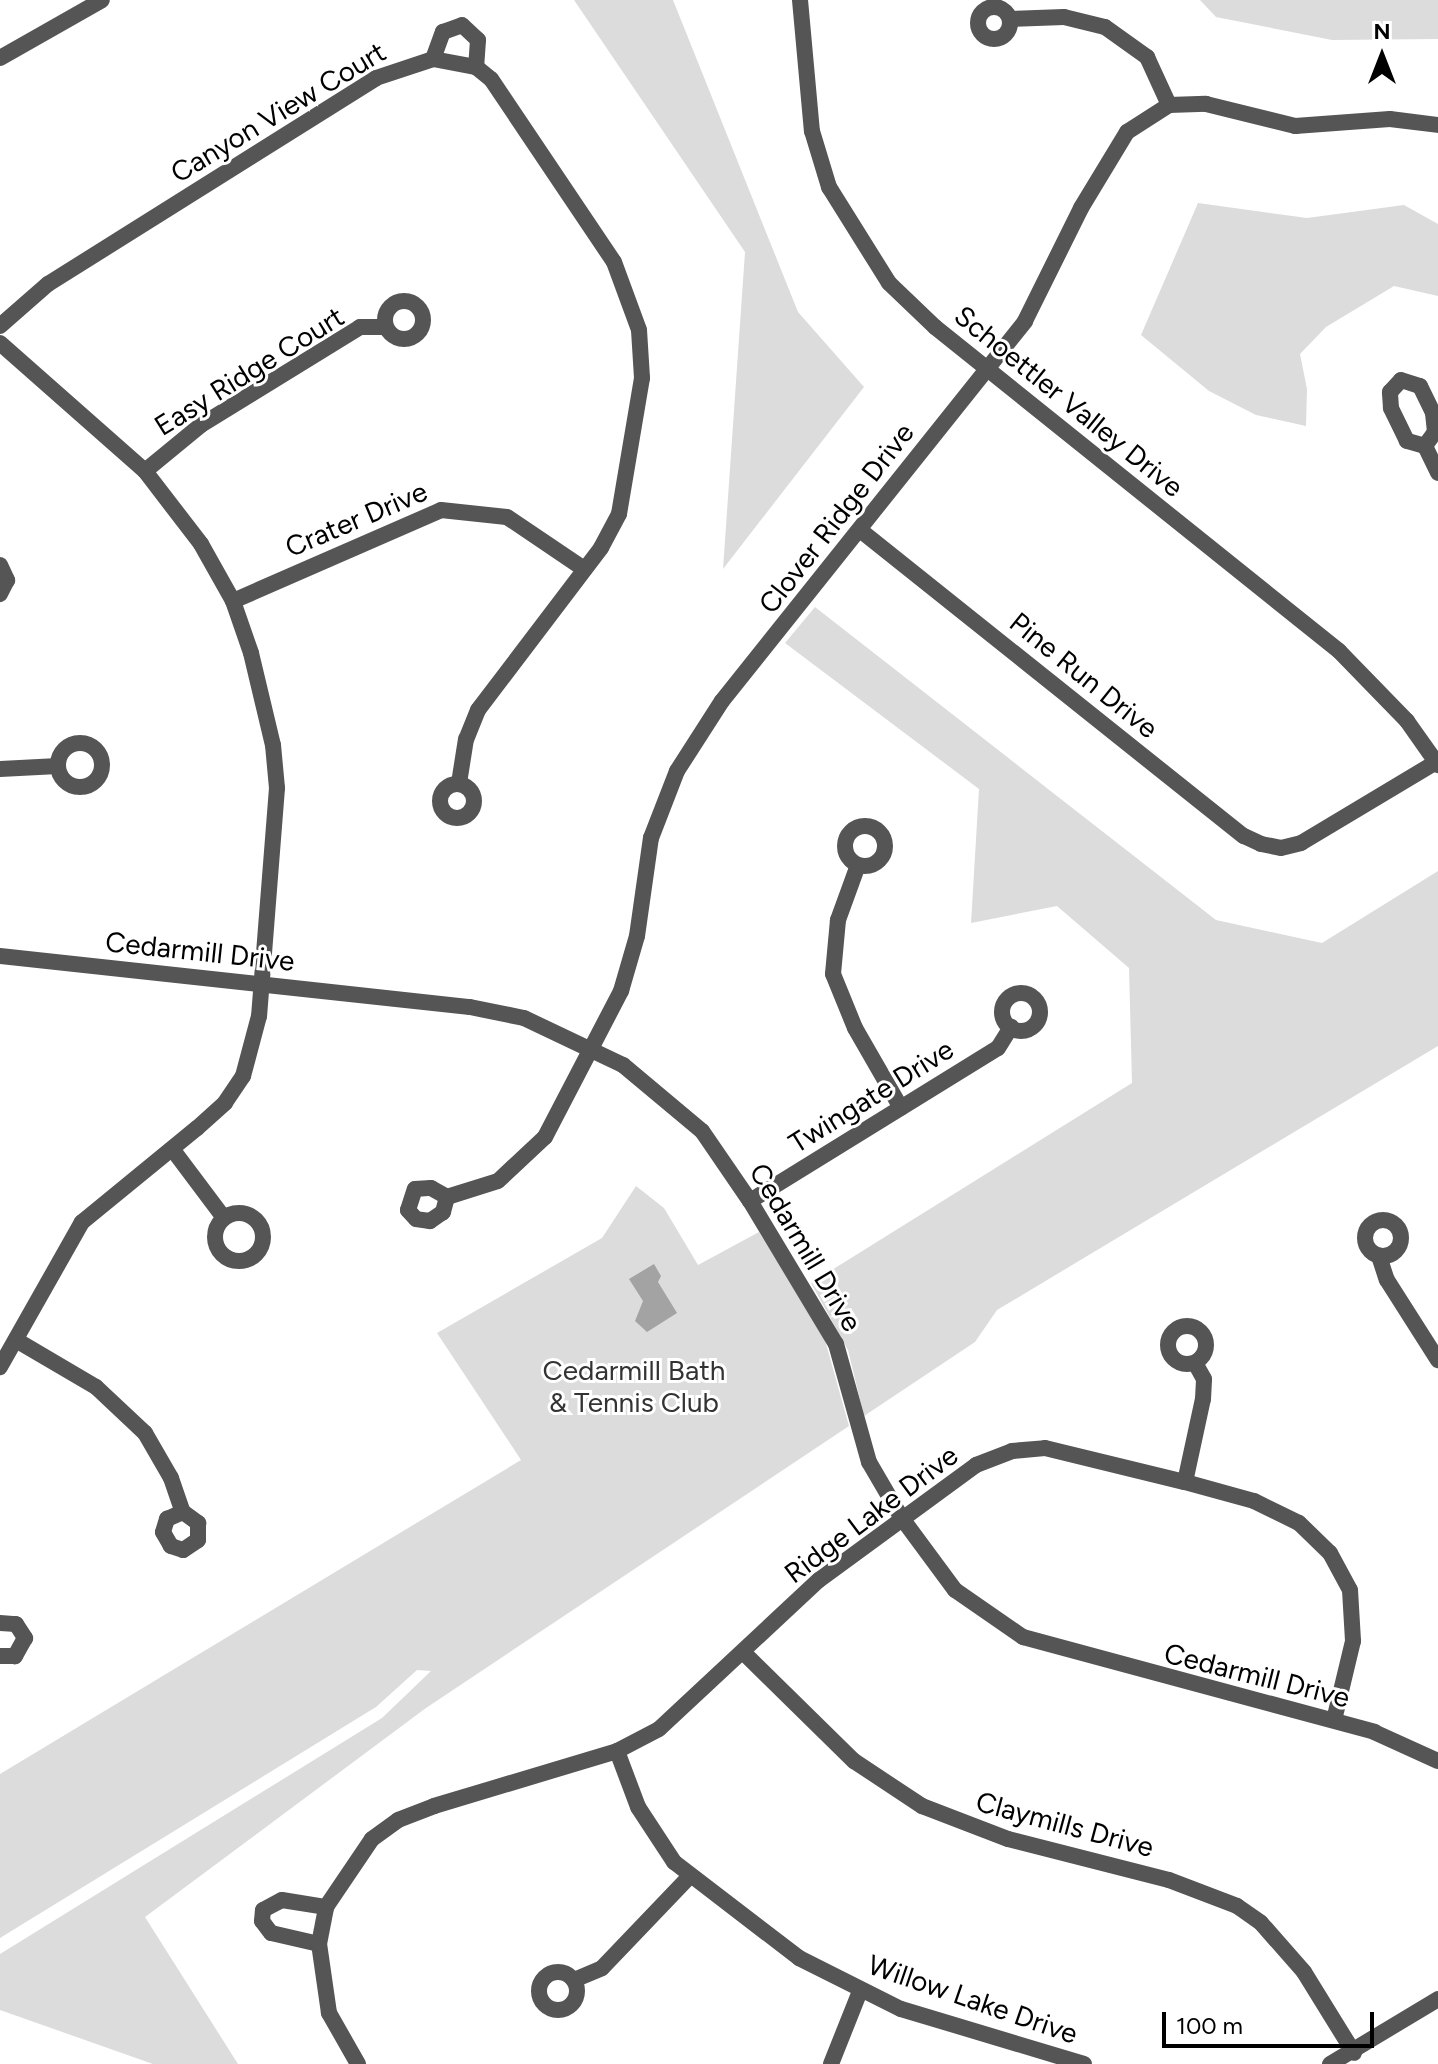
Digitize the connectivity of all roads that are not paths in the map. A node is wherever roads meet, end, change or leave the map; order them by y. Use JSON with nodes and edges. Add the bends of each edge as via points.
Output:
{"nodes":[{"id":1,"x":102,"y":0,"type":"edge"},
{"id":2,"x":800,"y":0,"type":"edge"},
{"id":3,"x":1010,"y":19,"type":"dead end"},
{"id":4,"x":0,"y":58,"type":"edge"},
{"id":5,"x":433,"y":59,"type":"junction"},
{"id":6,"x":476,"y":67,"type":"junction"},
{"id":7,"x":1169,"y":105,"type":"junction"},
{"id":8,"x":1438,"y":125,"type":"edge"},
{"id":9,"x":0,"y":326,"type":"edge"},
{"id":10,"x":385,"y":327,"type":"dead end"},
{"id":11,"x":0,"y":343,"type":"edge"},
{"id":12,"x":987,"y":369,"type":"junction"},
{"id":13,"x":1425,"y":446,"type":"dead end"},
{"id":14,"x":145,"y":471,"type":"junction"},
{"id":15,"x":1438,"y":473,"type":"edge"},
{"id":16,"x":860,"y":530,"type":"junction"},
{"id":17,"x":0,"y":565,"type":"edge"},
{"id":18,"x":584,"y":569,"type":"junction"},
{"id":19,"x":0,"y":594,"type":"edge"},
{"id":20,"x":233,"y":601,"type":"junction"},
{"id":21,"x":1437,"y":763,"type":"edge"},
{"id":22,"x":58,"y":766,"type":"dead end"},
{"id":23,"x":0,"y":769,"type":"edge"},
{"id":24,"x":459,"y":783,"type":"dead end"},
{"id":25,"x":858,"y":865,"type":"dead end"},
{"id":26,"x":0,"y":956,"type":"edge"},
{"id":27,"x":261,"y":984,"type":"junction"},
{"id":28,"x":1011,"y":1027,"type":"dead end"},
{"id":29,"x":594,"y":1049,"type":"junction"},
{"id":30,"x":901,"y":1108,"type":"junction"},
{"id":31,"x":173,"y":1150,"type":"junction"},
{"id":32,"x":447,"y":1197,"type":"dead end"},
{"id":33,"x":750,"y":1201,"type":"junction"},
{"id":34,"x":224,"y":1218,"type":"dead end"},
{"id":35,"x":1379,"y":1256,"type":"dead end"},
{"id":36,"x":16,"y":1340,"type":"junction"},
{"id":37,"x":1438,"y":1360,"type":"edge"},
{"id":38,"x":1195,"y":1363,"type":"dead end"},
{"id":39,"x":0,"y":1367,"type":"edge"},
{"id":40,"x":1185,"y":1482,"type":"junction"},
{"id":41,"x":183,"y":1512,"type":"dead end"},
{"id":42,"x":901,"y":1517,"type":"junction"},
{"id":43,"x":0,"y":1623,"type":"edge"},
{"id":44,"x":745,"y":1654,"type":"junction"},
{"id":45,"x":0,"y":1656,"type":"edge"},
{"id":46,"x":1334,"y":1720,"type":"junction"},
{"id":47,"x":617,"y":1751,"type":"junction"},
{"id":48,"x":1438,"y":1761,"type":"edge"},
{"id":49,"x":690,"y":1876,"type":"junction"},
{"id":50,"x":326,"y":1907,"type":"junction"},
{"id":51,"x":320,"y":1937,"type":"junction"},
{"id":52,"x":574,"y":1980,"type":"dead end"},
{"id":53,"x":860,"y":1991,"type":"junction"},
{"id":54,"x":1438,"y":1999,"type":"edge"},
{"id":55,"x":1354,"y":2053,"type":"junction"},
{"id":56,"x":358,"y":2064,"type":"edge"},
{"id":57,"x":831,"y":2064,"type":"edge"},
{"id":58,"x":1084,"y":2064,"type":"edge"},
{"id":59,"x":1330,"y":2064,"type":"edge"}],
"edges":[{"from":1,"to":4,"type":"street"},
{"from":2,"to":12,"type":"street","name":"Schoettler Valley Drive","via":[[812,131],[829,187],[889,283]]},
{"from":3,"to":7,"type":"street","via":[[1064,17],[1105,27],[1147,57]]},
{"from":5,"to":6,"type":"street","name":"Canyon View Court"},
{"from":5,"to":6,"type":"street","via":[[443,32],[462,25],[478,40]]},
{"from":5,"to":9,"type":"street","name":"Canyon View Court","via":[[376,78],[48,284]]},
{"from":6,"to":18,"type":"street","via":[[509,102],[614,262],[639,330],[641,407],[619,514]]},
{"from":7,"to":8,"type":"street","via":[[1206,104],[1295,126],[1390,119]]},
{"from":7,"to":12,"type":"street","name":"Clover Ridge Drive","via":[[1127,132],[1081,208],[1025,321]]},
{"from":10,"to":14,"type":"street","name":"Easy Ridge Court","via":[[360,327],[201,425]]},
{"from":11,"to":14,"type":"street"},
{"from":12,"to":16,"type":"street","name":"Clover Ridge Drive"},
{"from":12,"to":21,"type":"street","name":"Schoettler Valley Drive","via":[[1339,651],[1399,711]]},
{"from":13,"to":15,"type":"street"},
{"from":14,"to":20,"type":"street","via":[[201,544]]},
{"from":16,"to":21,"type":"street","name":"Pine Run Drive","via":[[1244,836],[1281,848],[1318,835]]},
{"from":16,"to":29,"type":"street","name":"Clover Ridge Drive","via":[[722,701],[677,771],[651,838],[630,966]]},
{"from":17,"to":19,"type":"street","via":[[7,580]]},
{"from":18,"to":20,"type":"street","name":"Crater Drive","via":[[507,517],[441,510]]},
{"from":18,"to":24,"type":"street","via":[[478,710],[466,739]]},
{"from":20,"to":27,"type":"street","via":[[263,701],[277,788]]},
{"from":22,"to":23,"type":"street"},
{"from":25,"to":30,"type":"street","via":[[838,920],[833,974],[855,1028]]},
{"from":26,"to":27,"type":"street","name":"Cedarmill Drive"},
{"from":27,"to":29,"type":"street","name":"Cedarmill Drive","via":[[470,1007],[524,1018]]},
{"from":27,"to":31,"type":"street","via":[[254,1047],[243,1076],[225,1103]]},
{"from":28,"to":30,"type":"street","name":"Twingate Drive","via":[[998,1048]]},
{"from":29,"to":32,"type":"street","name":"Clover Ridge Drive","via":[[530,1156],[498,1181]]},
{"from":29,"to":33,"type":"street","name":"Cedarmill Drive","via":[[680,1109],[702,1131]]},
{"from":30,"to":33,"type":"street","name":"Twingate Drive"},
{"from":31,"to":34,"type":"street"},
{"from":31,"to":36,"type":"street","via":[[82,1222]]},
{"from":33,"to":42,"type":"street","name":"Cedarmill Drive","via":[[836,1344],[859,1439]]},
{"from":35,"to":37,"type":"street","via":[[1387,1280]]},
{"from":36,"to":39,"type":"street"},
{"from":36,"to":41,"type":"street","via":[[123,1409],[158,1453]]},
{"from":38,"to":40,"type":"street","via":[[1204,1379],[1203,1399]]},
{"from":40,"to":42,"type":"street","name":"Ridge Lake Drive","via":[[1045,1448],[1012,1451],[976,1465]]},
{"from":40,"to":46,"type":"street","name":"Ridge Lake Drive","via":[[1278,1510],[1317,1539],[1343,1572],[1355,1622]]},
{"from":42,"to":44,"type":"street","name":"Ridge Lake Drive","via":[[819,1580]]},
{"from":42,"to":46,"type":"street","name":"Cedarmill Drive","via":[[955,1590],[1023,1637],[1072,1655]]},
{"from":43,"to":45,"type":"street","via":[[16,1624],[25,1638],[19,1653]]},
{"from":44,"to":47,"type":"street","name":"Ridge Lake Drive","via":[[681,1714]]},
{"from":44,"to":55,"type":"street","name":"Claymills Drive","via":[[854,1761],[922,1806],[995,1835],[1169,1880],[1237,1906],[1261,1923],[1304,1972]]},
{"from":46,"to":48,"type":"street","name":"Cedarmill Drive","via":[[1408,1744]]},
{"from":47,"to":49,"type":"street","name":"Willow Lake Drive","via":[[654,1836]]},
{"from":47,"to":50,"type":"street","name":"Ridge Lake Drive","via":[[398,1820],[372,1839]]},
{"from":49,"to":52,"type":"street","via":[[602,1968]]},
{"from":49,"to":53,"type":"street","name":"Willow Lake Drive","via":[[799,1958]]},
{"from":50,"to":51,"type":"street","name":"Ridge Lake Drive"},
{"from":50,"to":51,"type":"street","via":[[282,1900],[263,1910],[262,1921],[271,1933]]},
{"from":51,"to":56,"type":"street","name":"Ridge Lake Drive","via":[[329,2013]]},
{"from":53,"to":57,"type":"street"},
{"from":53,"to":58,"type":"street","name":"Willow Lake Drive","via":[[929,2018]]},
{"from":54,"to":55,"type":"street"},
{"from":55,"to":59,"type":"street"}]}
